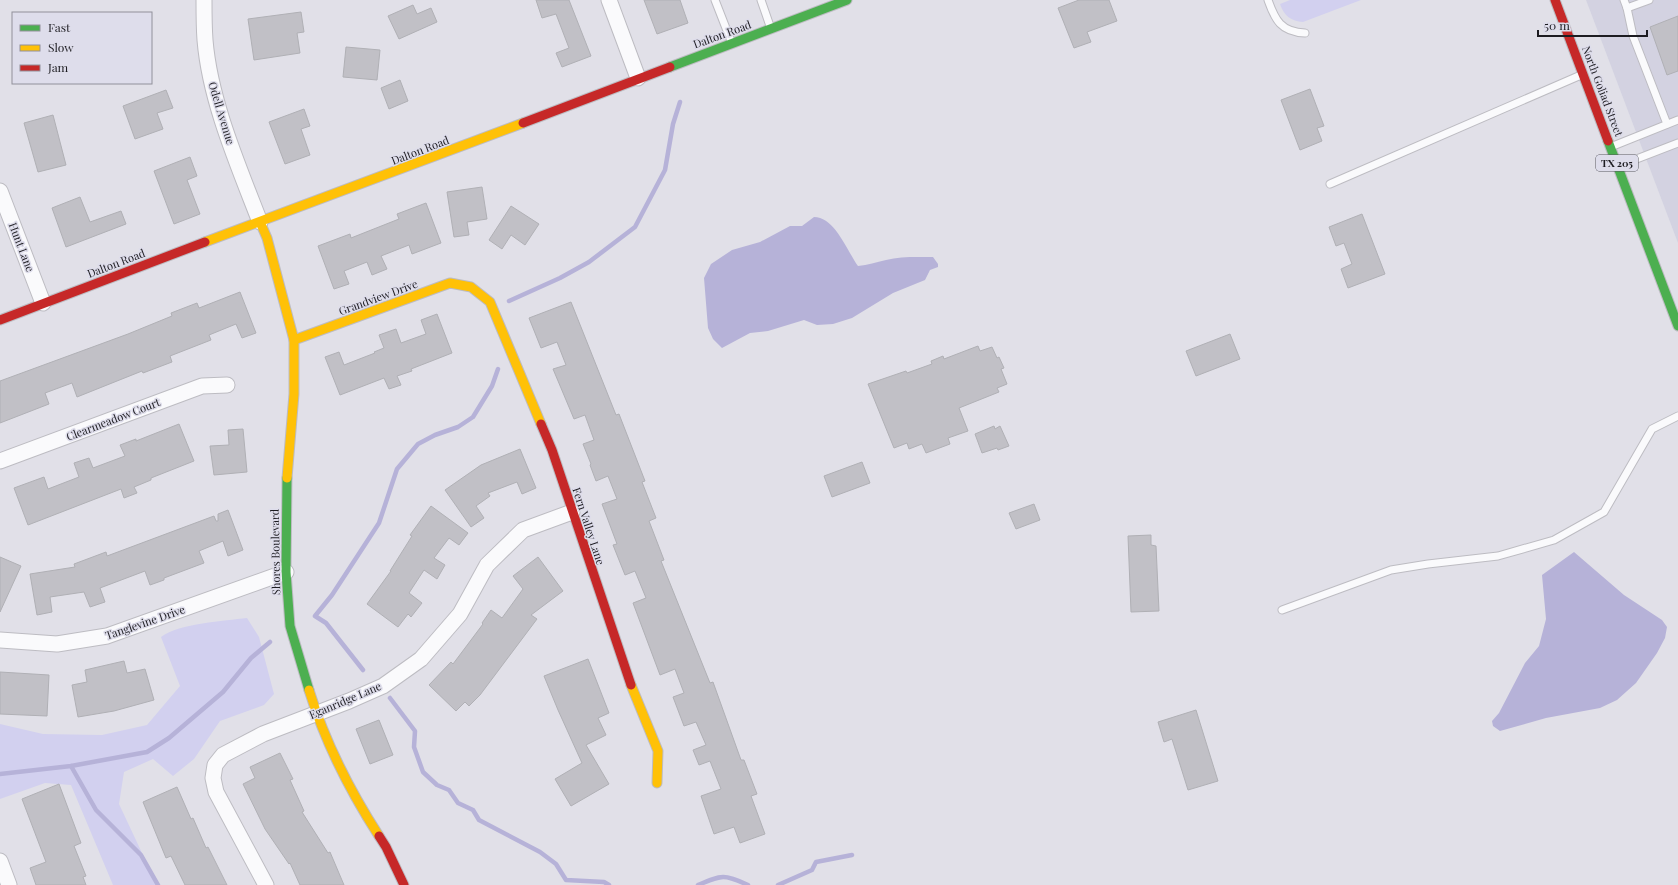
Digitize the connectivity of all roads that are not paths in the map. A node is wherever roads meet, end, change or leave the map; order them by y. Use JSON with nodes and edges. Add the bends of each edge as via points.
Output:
{"nodes":[{"id":1,"x":204,"y":0,"type":"edge"},
{"id":2,"x":610,"y":0,"type":"edge"},
{"id":3,"x":715,"y":0,"type":"edge"},
{"id":4,"x":760,"y":0,"type":"edge"},
{"id":5,"x":848,"y":0,"type":"edge"},
{"id":6,"x":1268,"y":0,"type":"edge"},
{"id":7,"x":1555,"y":0,"type":"edge"},
{"id":8,"x":1624,"y":0,"type":"edge"},
{"id":9,"x":1649,"y":0,"type":"edge"},
{"id":10,"x":1627,"y":8,"type":"junction"},
{"id":11,"x":771,"y":28,"type":"junction"},
{"id":12,"x":1304,"y":33,"type":"dead end"},
{"id":13,"x":732,"y":43,"type":"junction"},
{"id":14,"x":1583,"y":74,"type":"junction"},
{"id":15,"x":638,"y":78,"type":"junction"},
{"id":16,"x":1678,"y":120,"type":"edge"},
{"id":17,"x":1667,"y":124,"type":"junction"},
{"id":18,"x":1678,"y":143,"type":"edge"},
{"id":19,"x":1611,"y":146,"type":"junction"},
{"id":20,"x":1619,"y":166,"type":"junction"},
{"id":21,"x":1330,"y":184,"type":"dead end"},
{"id":22,"x":0,"y":191,"type":"edge"},
{"id":23,"x":260,"y":222,"type":"junction"},
{"id":24,"x":471,"y":287,"type":"joint"},
{"id":25,"x":43,"y":303,"type":"junction"},
{"id":26,"x":0,"y":320,"type":"edge"},
{"id":27,"x":1678,"y":326,"type":"edge"},
{"id":28,"x":294,"y":340,"type":"junction"},
{"id":29,"x":227,"y":384,"type":"dead end"},
{"id":30,"x":1678,"y":416,"type":"edge"},
{"id":31,"x":0,"y":461,"type":"edge"},
{"id":32,"x":572,"y":512,"type":"junction"},
{"id":33,"x":286,"y":572,"type":"junction"},
{"id":34,"x":1282,"y":610,"type":"dead end"},
{"id":35,"x":0,"y":640,"type":"edge"},
{"id":36,"x":316,"y":713,"type":"junction"},
{"id":37,"x":657,"y":783,"type":"dead end"},
{"id":38,"x":0,"y":861,"type":"edge"},
{"id":39,"x":9,"y":885,"type":"edge"},
{"id":40,"x":266,"y":885,"type":"edge"},
{"id":41,"x":404,"y":885,"type":"edge"}],
"edges":[{"from":1,"to":23,"type":"street","name":"Odell Avenue","via":[[204,39],[212,82],[222,119]]},
{"from":2,"to":15,"type":"street"},
{"from":3,"to":13,"type":"lane"},
{"from":4,"to":11,"type":"lane"},
{"from":5,"to":11,"type":"street","name":"Dalton Road"},
{"from":6,"to":12,"type":"lane","via":[[1274,17],[1283,28]]},
{"from":7,"to":14,"type":"street","name":"North Goliad Street","number":"TX 205"},
{"from":8,"to":10,"type":"lane"},
{"from":9,"to":10,"type":"lane"},
{"from":10,"to":17,"type":"lane","via":[[1633,36]]},
{"from":11,"to":13,"type":"street","name":"Dalton Road"},
{"from":13,"to":15,"type":"street","name":"Dalton Road"},
{"from":14,"to":19,"type":"street","name":"North Goliad Street","number":"TX 205"},
{"from":14,"to":21,"type":"lane"},
{"from":15,"to":23,"type":"street","name":"Dalton Road","via":[[497,134]]},
{"from":16,"to":17,"type":"lane"},
{"from":17,"to":19,"type":"lane"},
{"from":18,"to":20,"type":"lane"},
{"from":19,"to":20,"type":"street","name":"North Goliad Street","number":"TX 205"},
{"from":20,"to":27,"type":"street","name":"North Goliad Street","number":"TX 205"},
{"from":22,"to":25,"type":"street","name":"Hunt Lane"},
{"from":23,"to":25,"type":"street","name":"Dalton Road"},
{"from":23,"to":28,"type":"street","name":"Shores Boulevard","via":[[267,238]]},
{"from":24,"to":28,"type":"street","name":"Grandview Drive","via":[[450,283]]},
{"from":24,"to":32,"type":"street","name":"Fern Valley Lane","via":[[490,302],[552,450]]},
{"from":25,"to":26,"type":"street","name":"Dalton Road"},
{"from":28,"to":33,"type":"street","name":"Shores Boulevard","via":[[294,394],[287,475]]},
{"from":29,"to":31,"type":"street","name":"Clearmeadow Court","via":[[202,386]]},
{"from":30,"to":34,"type":"lane","via":[[1652,429],[1604,512],[1554,540],[1498,556],[1391,570]]},
{"from":32,"to":36,"type":"street","name":"Eganridge Lane","via":[[523,530],[492,560],[460,614],[421,659],[383,686]]},
{"from":32,"to":37,"type":"street","name":"Fern Valley Lane","via":[[626,674],[658,751]]},
{"from":33,"to":35,"type":"street","name":"Tanglevine Drive","via":[[107,636],[57,644]]},
{"from":33,"to":36,"type":"street","name":"Shores Boulevard","via":[[290,626]]},
{"from":36,"to":40,"type":"street","name":"Eganridge Lane","via":[[240,745],[223,755],[215,765],[213,778],[216,792]]},
{"from":36,"to":41,"type":"street","name":"Shores Boulevard","via":[[355,798],[386,847]]},
{"from":38,"to":39,"type":"street"}]}
